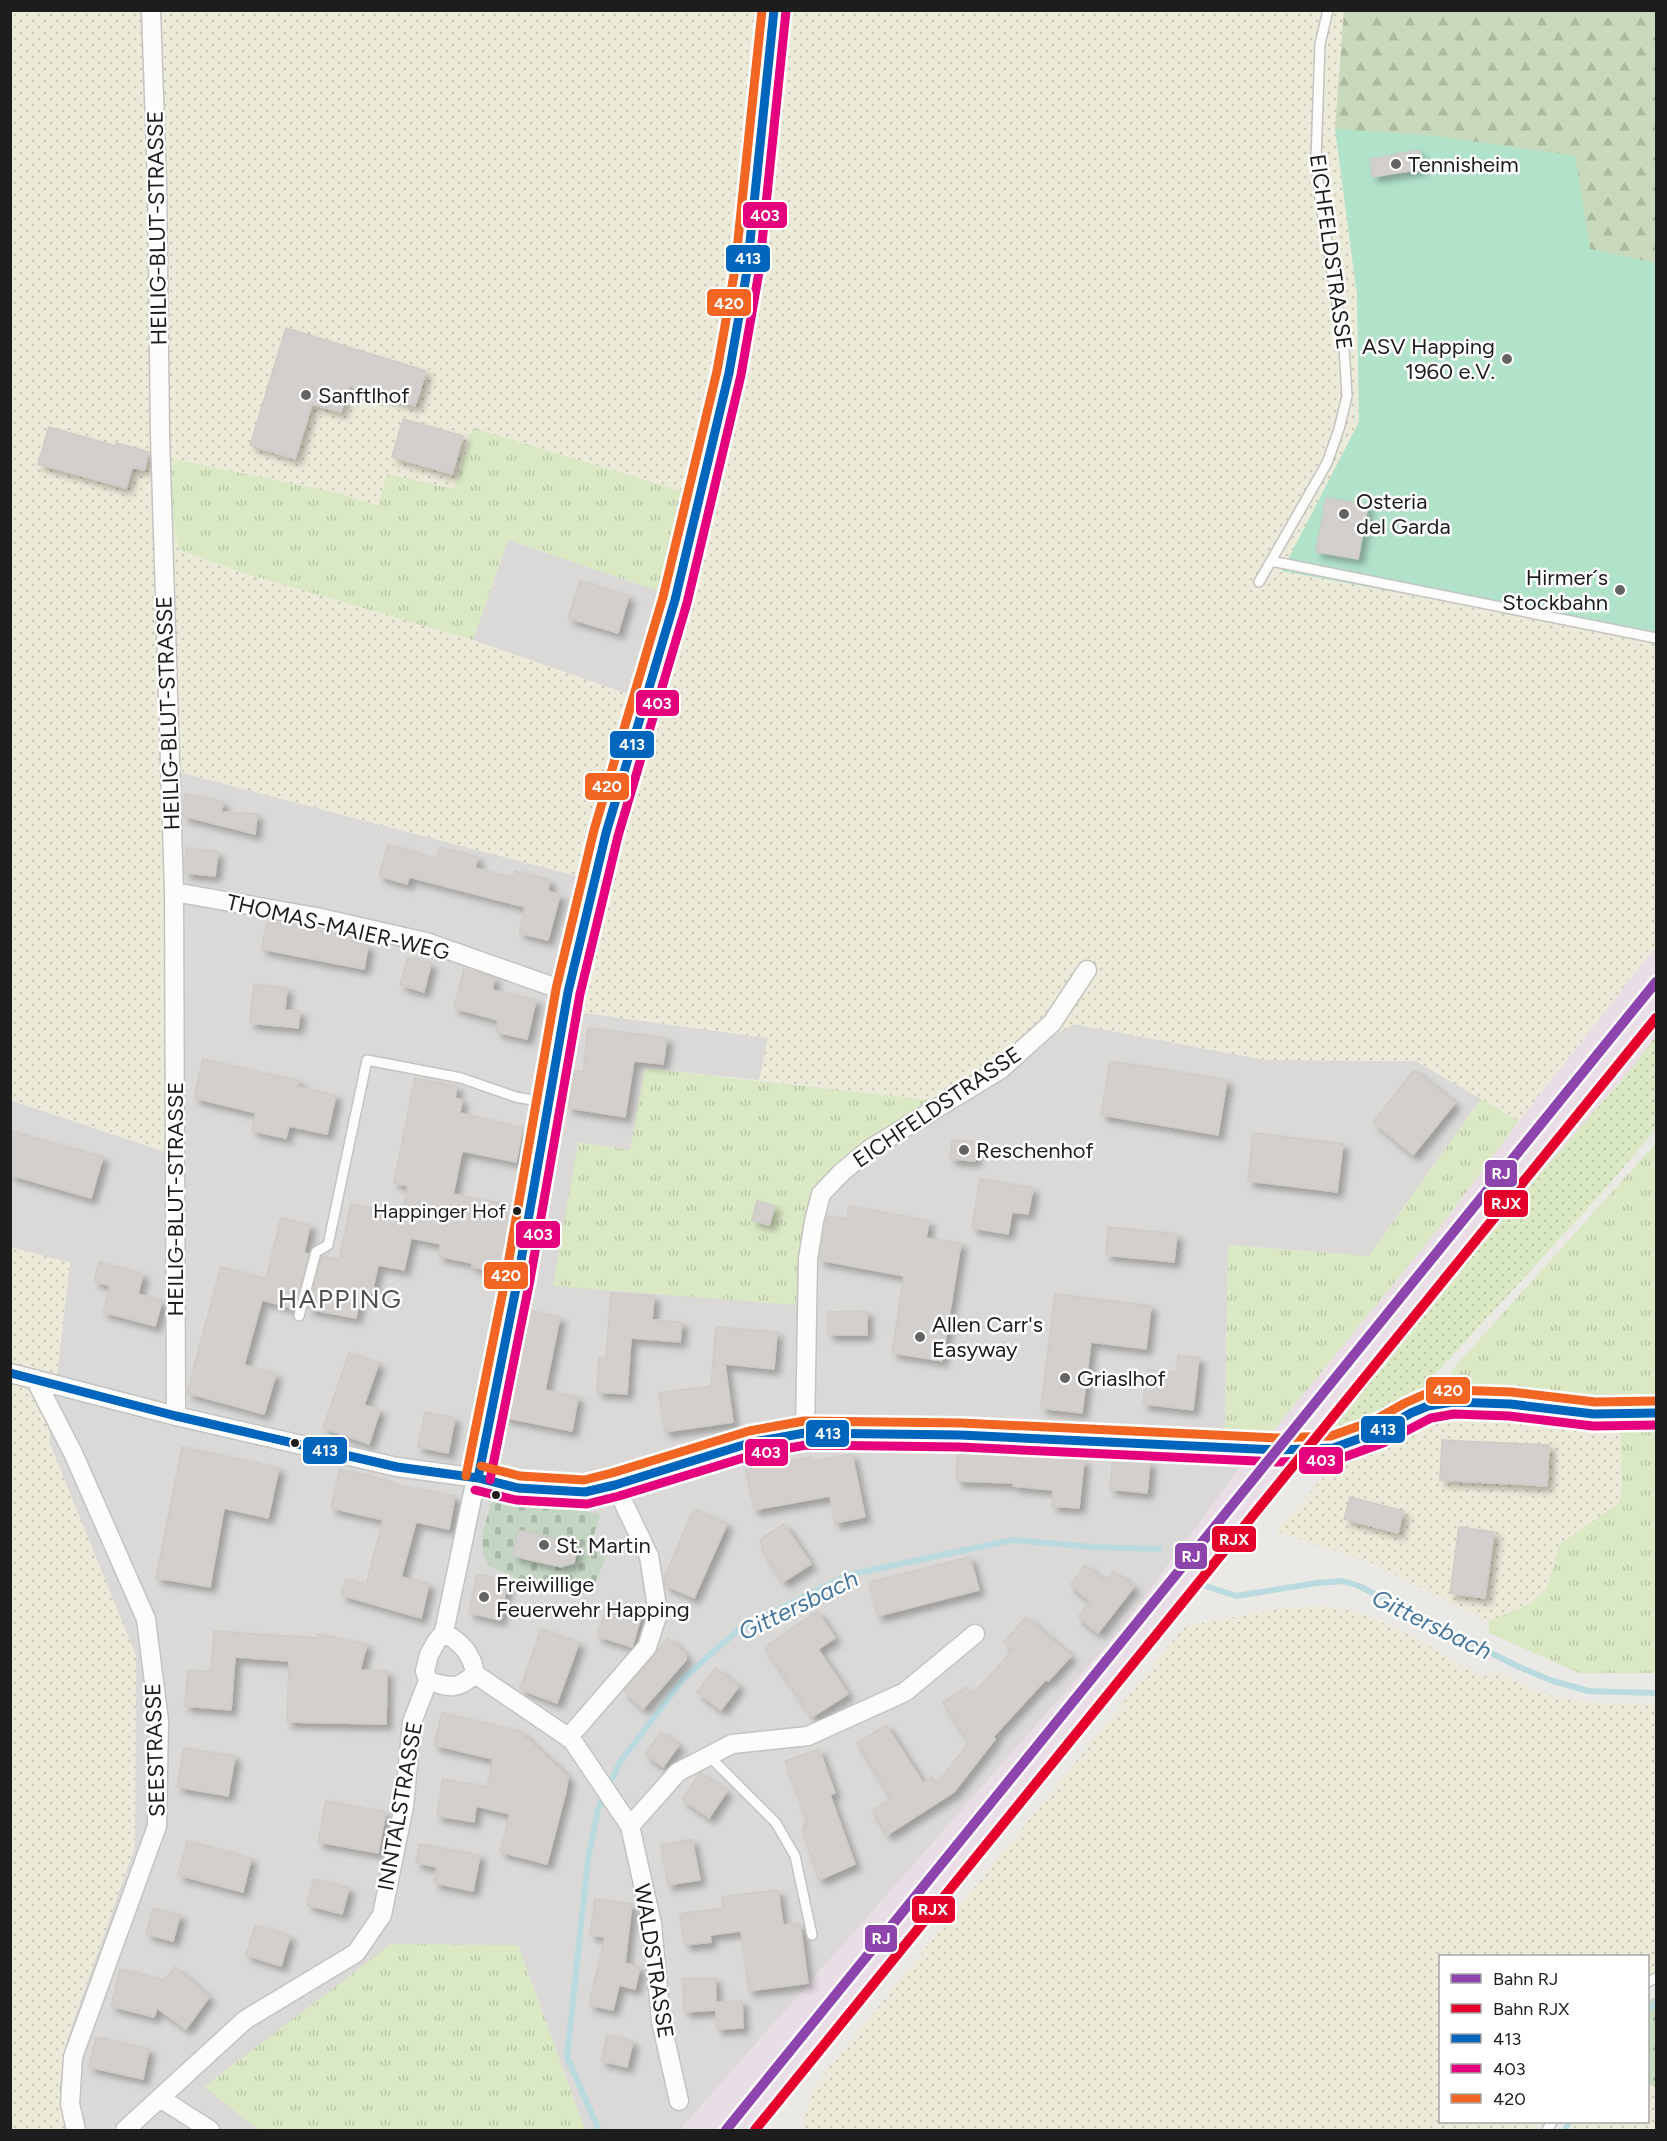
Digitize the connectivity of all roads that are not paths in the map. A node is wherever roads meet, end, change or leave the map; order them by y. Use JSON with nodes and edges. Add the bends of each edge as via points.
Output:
{"nodes":[{"id":1,"x":151,"y":10,"type":"edge"},
{"id":2,"x":774,"y":10,"type":"edge"},
{"id":3,"x":1328,"y":10,"type":"edge"},
{"id":4,"x":1271,"y":561,"type":"junction"},
{"id":5,"x":1259,"y":582,"type":"dead end"},
{"id":6,"x":1656,"y":638,"type":"edge"},
{"id":7,"x":174,"y":892,"type":"junction"},
{"id":8,"x":1087,"y":970,"type":"dead end"},
{"id":9,"x":568,"y":992,"type":"junction"},
{"id":10,"x":548,"y":1103,"type":"junction"},
{"id":11,"x":299,"y":1316,"type":"dead end"},
{"id":12,"x":10,"y":1373,"type":"edge"},
{"id":13,"x":35,"y":1378,"type":"junction"},
{"id":14,"x":1656,"y":1413,"type":"edge"},
{"id":15,"x":176,"y":1416,"type":"junction"},
{"id":16,"x":805,"y":1433,"type":"junction"},
{"id":17,"x":478,"y":1478,"type":"junction"},
{"id":18,"x":615,"y":1485,"type":"junction"},
{"id":19,"x":444,"y":1632,"type":"junction"},
{"id":20,"x":975,"y":1634,"type":"dead end"},
{"id":21,"x":475,"y":1674,"type":"junction"},
{"id":22,"x":428,"y":1681,"type":"junction"},
{"id":23,"x":568,"y":1738,"type":"junction"},
{"id":24,"x":709,"y":1756,"type":"junction"},
{"id":25,"x":630,"y":1826,"type":"junction"},
{"id":26,"x":812,"y":1935,"type":"dead end"},
{"id":27,"x":160,"y":2098,"type":"junction"},
{"id":28,"x":679,"y":2101,"type":"dead end"},
{"id":29,"x":76,"y":2130,"type":"edge"},
{"id":30,"x":125,"y":2130,"type":"edge"},
{"id":31,"x":210,"y":2130,"type":"edge"}],
"edges":[{"from":1,"to":7,"type":"street","name":"HEILIG-BLUT-STRASSE"},
{"from":2,"to":9,"type":"street","name":"INNTALSTRASSE","via":[[747,271],[729,373],[675,600],[606,833]]},
{"from":3,"to":4,"type":"lane","name":"EICHFELDSTRASSE","via":[[1320,44],[1316,159],[1318,193],[1344,347],[1347,396],[1327,463]]},
{"from":4,"to":5,"type":"lane","name":"EICHFELDSTRASSE"},
{"from":4,"to":6,"type":"lane"},
{"from":7,"to":9,"type":"street","name":"THOMAS-MAIER-WEG","via":[[316,917],[426,942]]},
{"from":7,"to":15,"type":"street","name":"HEILIG-BLUT-STRASSE"},
{"from":8,"to":16,"type":"street","name":"EICHFELDSTRASSE","via":[[1052,1023],[1001,1069],[870,1149],[821,1194],[808,1259]]},
{"from":9,"to":10,"type":"street","name":"INNTALSTRASSE"},
{"from":10,"to":11,"type":"lane","via":[[516,1097],[461,1078],[367,1060],[328,1245],[316,1252]]},
{"from":10,"to":17,"type":"street","name":"INNTALSTRASSE"},
{"from":12,"to":13,"type":"street"},
{"from":13,"to":15,"type":"street"},
{"from":13,"to":29,"type":"street","name":"SEESTRASSE","via":[[73,1453],[146,1619],[159,1720],[157,1826],[73,2057],[70,2104]]},
{"from":14,"to":16,"type":"street","via":[[1593,1414],[1454,1402],[1428,1406],[1352,1442],[1320,1449]]},
{"from":15,"to":17,"type":"street","via":[[397,1467]]},
{"from":16,"to":18,"type":"street","via":[[753,1442]]},
{"from":17,"to":18,"type":"street","via":[[518,1488],[585,1492]]},
{"from":17,"to":19,"type":"street","name":"INNTALSTRASSE"},
{"from":18,"to":23,"type":"street","via":[[649,1556],[658,1613],[646,1647]]},
{"from":19,"to":21,"type":"street","via":[[468,1650]]},
{"from":19,"to":22,"type":"street","name":"INNTALSTRASSE","via":[[429,1655],[425,1671]]},
{"from":20,"to":24,"type":"street","via":[[905,1692],[808,1736],[732,1744]]},
{"from":21,"to":22,"type":"street","via":[[456,1688]]},
{"from":21,"to":23,"type":"street","name":"WALDSTRASSE"},
{"from":22,"to":27,"type":"street","name":"INNTALSTRASSE","via":[[412,1722],[404,1806],[382,1915],[356,1953],[245,2020]]},
{"from":23,"to":25,"type":"street","name":"WALDSTRASSE"},
{"from":24,"to":25,"type":"street","via":[[678,1772]]},
{"from":24,"to":26,"type":"lane","via":[[776,1823],[795,1856]]},
{"from":25,"to":28,"type":"street","name":"WALDSTRASSE","via":[[652,1924],[661,2021]]},
{"from":27,"to":30,"type":"street","name":"INNTALSTRASSE"},
{"from":27,"to":31,"type":"street"}]}
